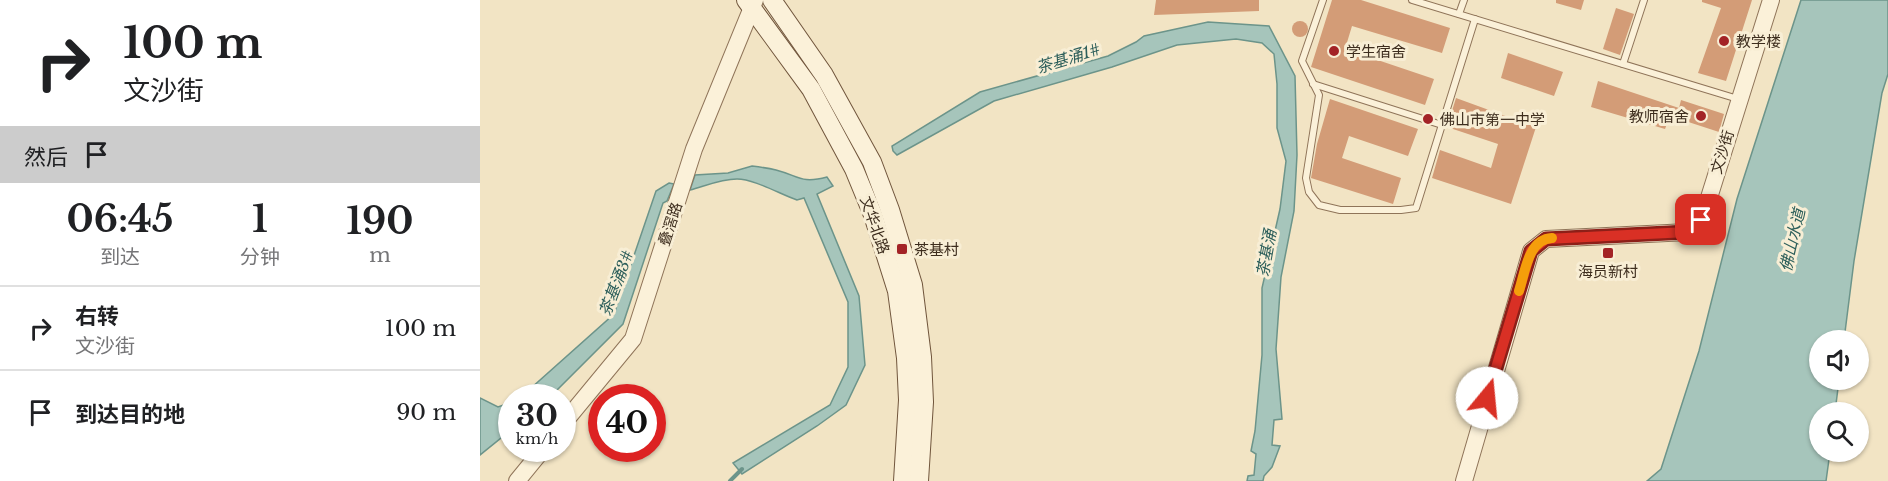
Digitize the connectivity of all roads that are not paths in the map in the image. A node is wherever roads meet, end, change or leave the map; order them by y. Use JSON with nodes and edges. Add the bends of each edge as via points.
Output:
{"nodes":[{"id":1,"x":772,"y":0,"type":"edge"},
{"id":2,"x":1323,"y":0,"type":"edge"},
{"id":3,"x":1412,"y":0,"type":"edge"},
{"id":4,"x":1464,"y":0,"type":"edge"},
{"id":5,"x":1644,"y":0,"type":"edge"},
{"id":6,"x":1771,"y":0,"type":"edge"},
{"id":7,"x":751,"y":2,"type":"edge"},
{"id":8,"x":1459,"y":14,"type":"junction"},
{"id":9,"x":1475,"y":19,"type":"junction"},
{"id":10,"x":1623,"y":64,"type":"junction"},
{"id":11,"x":1313,"y":84,"type":"junction"},
{"id":12,"x":1739,"y":99,"type":"junction"},
{"id":13,"x":1442,"y":125,"type":"junction"},
{"id":14,"x":576,"y":408,"type":"edge"},
{"id":15,"x":533,"y":462,"type":"edge"},
{"id":16,"x":517,"y":481,"type":"edge"},
{"id":17,"x":903,"y":481,"type":"edge"},
{"id":18,"x":919,"y":481,"type":"edge"},
{"id":19,"x":1464,"y":481,"type":"edge"}],
"edges":[{"from":1,"to":18,"type":"main road","name":"文华北路","via":[[824,75],[872,162],[913,285],[924,402]]},
{"from":2,"to":11,"type":"lane","via":[[1302,61]]},
{"from":3,"to":8,"type":"lane"},
{"from":4,"to":8,"type":"lane"},
{"from":5,"to":10,"type":"lane"},
{"from":6,"to":12,"type":"street","name":"文沙街"},
{"from":7,"to":14,"type":"street","name":"叠滘路","via":[[694,149],[633,339]]},
{"from":7,"to":17,"type":"main road","name":"文华北路","via":[[811,89],[854,169],[877,226],[897,291],[906,358],[908,400]]},
{"from":8,"to":9,"type":"lane"},
{"from":9,"to":10,"type":"lane"},
{"from":9,"to":13,"type":"lane"},
{"from":10,"to":12,"type":"lane"},
{"from":11,"to":13,"type":"lane"},
{"from":11,"to":13,"type":"lane","via":[[1319,95],[1306,178],[1309,192],[1319,205],[1340,210],[1416,208]]},
{"from":12,"to":19,"type":"street","name":"文沙街","via":[[1701,220],[1688,232],[1546,239],[1531,251]]},
{"from":15,"to":16,"type":"street"}]}
